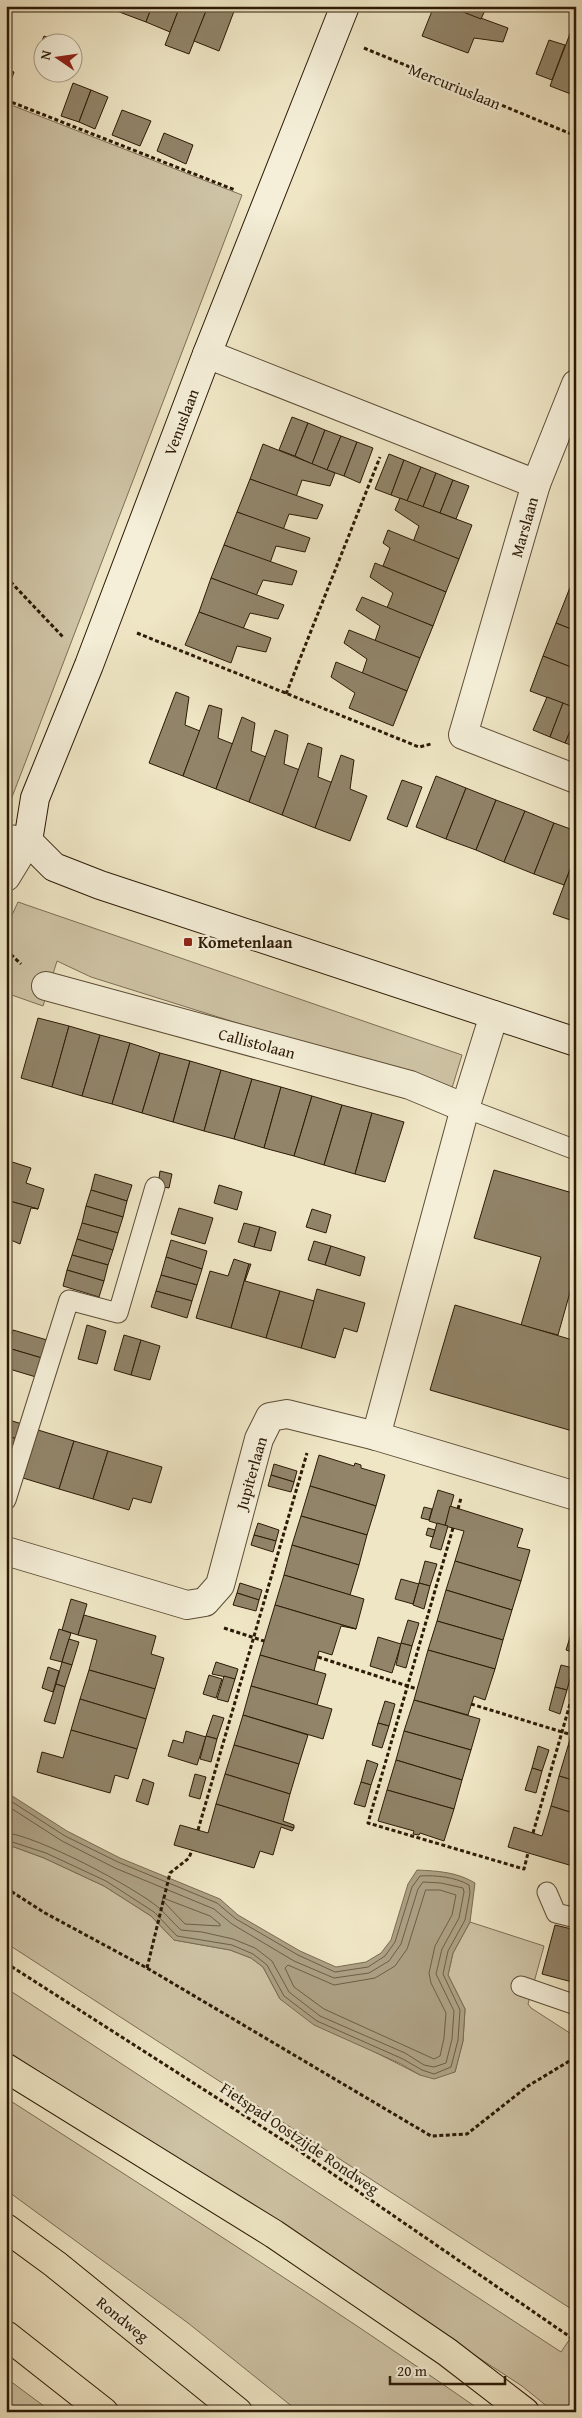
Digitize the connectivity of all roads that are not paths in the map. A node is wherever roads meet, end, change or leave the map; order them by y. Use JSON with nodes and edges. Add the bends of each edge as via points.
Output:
{"nodes":[{"id":1,"x":345,"y":6,"type":"edge"},
{"id":2,"x":207,"y":354,"type":"junction"},
{"id":3,"x":576,"y":384,"type":"edge"},
{"id":4,"x":536,"y":484,"type":"junction"},
{"id":5,"x":576,"y":779,"type":"edge"},
{"id":6,"x":17,"y":840,"type":"edge"},
{"id":7,"x":6,"y":877,"type":"edge"},
{"id":8,"x":46,"y":986,"type":"dead end"},
{"id":9,"x":494,"y":1015,"type":"junction"},
{"id":10,"x":576,"y":1042,"type":"edge"},
{"id":11,"x":464,"y":1108,"type":"junction"},
{"id":12,"x":576,"y":1150,"type":"edge"},
{"id":13,"x":155,"y":1186,"type":"dead end"},
{"id":14,"x":376,"y":1436,"type":"junction"},
{"id":15,"x":576,"y":1496,"type":"edge"},
{"id":16,"x":6,"y":1500,"type":"edge"},
{"id":17,"x":6,"y":1550,"type":"edge"},
{"id":18,"x":547,"y":1892,"type":"dead end"},
{"id":19,"x":576,"y":1918,"type":"edge"},
{"id":20,"x":521,"y":1986,"type":"dead end"},
{"id":21,"x":576,"y":2005,"type":"edge"},
{"id":22,"x":6,"y":2068,"type":"edge"},
{"id":23,"x":6,"y":2228,"type":"edge"},
{"id":24,"x":6,"y":2335,"type":"edge"},
{"id":25,"x":104,"y":2412,"type":"edge"},
{"id":26,"x":238,"y":2412,"type":"edge"},
{"id":27,"x":525,"y":2412,"type":"edge"}],
"edges":[{"from":1,"to":2,"type":"street","name":"Venuslaan"},
{"from":2,"to":4,"type":"street","name":"Marslaan"},
{"from":2,"to":6,"type":"street","name":"Venuslaan","via":[[89,665]]},
{"from":3,"to":4,"type":"street"},
{"from":4,"to":5,"type":"street","name":"Marslaan","via":[[463,735]]},
{"from":6,"to":7,"type":"street"},
{"from":6,"to":9,"type":"street","via":[[54,867],[100,885]]},
{"from":8,"to":11,"type":"street","name":"Callistolaan","via":[[410,1085]]},
{"from":9,"to":10,"type":"street"},
{"from":9,"to":11,"type":"street"},
{"from":11,"to":12,"type":"lane","name":"Callistolaan"},
{"from":11,"to":14,"type":"street"},
{"from":13,"to":16,"type":"lane","via":[[118,1313],[68,1300]]},
{"from":14,"to":15,"type":"street","name":"Jupiterlaan"},
{"from":14,"to":17,"type":"street","name":"Jupiterlaan","via":[[287,1414],[270,1418],[259,1439],[220,1585],[205,1602],[187,1605]]},
{"from":18,"to":19,"type":"lane","via":[[556,1912]]},
{"from":20,"to":21,"type":"lane"},
{"from":22,"to":27,"type":"highway","via":[[274,2234],[447,2352]]},
{"from":23,"to":26,"type":"highway","name":"Rondweg"},
{"from":24,"to":25,"type":"highway"}]}
